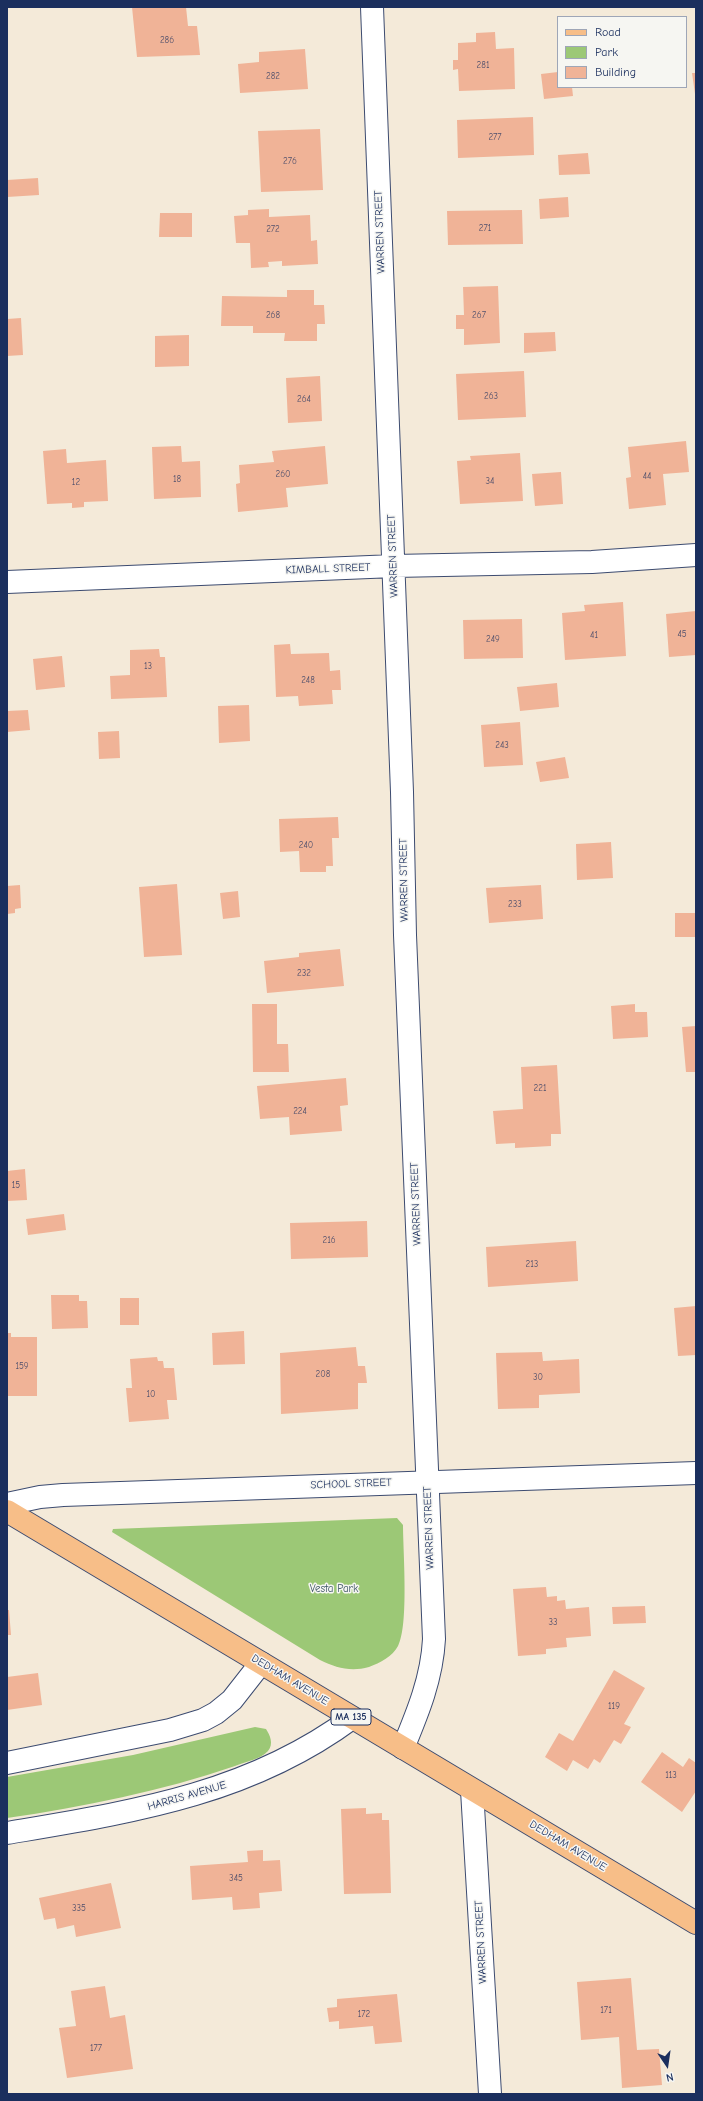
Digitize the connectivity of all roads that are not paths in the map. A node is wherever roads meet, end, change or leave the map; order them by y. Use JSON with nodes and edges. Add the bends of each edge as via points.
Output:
{"nodes":[{"id":1,"x":372,"y":7,"type":"edge"},
{"id":2,"x":696,"y":555,"type":"edge"},
{"id":3,"x":394,"y":566,"type":"junction"},
{"id":4,"x":7,"y":582,"type":"edge"},
{"id":5,"x":696,"y":1473,"type":"edge"},
{"id":6,"x":427,"y":1482,"type":"junction"},
{"id":7,"x":7,"y":1504,"type":"edge"},
{"id":8,"x":7,"y":1511,"type":"edge"},
{"id":9,"x":262,"y":1663,"type":"junction"},
{"id":10,"x":352,"y":1718,"type":"junction"},
{"id":11,"x":403,"y":1748,"type":"junction"},
{"id":12,"x":7,"y":1763,"type":"edge"},
{"id":13,"x":472,"y":1790,"type":"junction"},
{"id":14,"x":7,"y":1833,"type":"edge"},
{"id":15,"x":696,"y":1923,"type":"edge"},
{"id":16,"x":490,"y":2094,"type":"edge"}],
"edges":[{"from":1,"to":3,"type":"street","name":"WARREN STREET"},
{"from":2,"to":3,"type":"street","name":"KIMBALL STREET","via":[[592,562]]},
{"from":3,"to":4,"type":"street","name":"KIMBALL STREET"},
{"from":3,"to":6,"type":"street","name":"WARREN STREET","via":[[405,935]]},
{"from":5,"to":6,"type":"street","name":"SCHOOL STREET"},
{"from":6,"to":7,"type":"street","name":"SCHOOL STREET","via":[[63,1495]]},
{"from":6,"to":11,"type":"street","name":"WARREN STREET","via":[[433,1644],[425,1692]]},
{"from":8,"to":9,"type":"main road","name":"DEDHAM AVENUE","number":"MA 135"},
{"from":9,"to":10,"type":"main road","name":"DEDHAM AVENUE","number":"MA 135"},
{"from":9,"to":12,"type":"street","via":[[232,1700],[216,1714],[203,1720],[150,1735]]},
{"from":10,"to":11,"type":"main road","name":"DEDHAM AVENUE","number":"MA 135"},
{"from":10,"to":14,"type":"street","name":"HARRIS AVENUE","via":[[309,1748],[230,1783],[152,1806]]},
{"from":11,"to":13,"type":"main road","name":"DEDHAM AVENUE","number":"MA 135"},
{"from":13,"to":15,"type":"main road","name":"DEDHAM AVENUE","number":"MA 135"},
{"from":13,"to":16,"type":"street","name":"WARREN STREET"}]}
